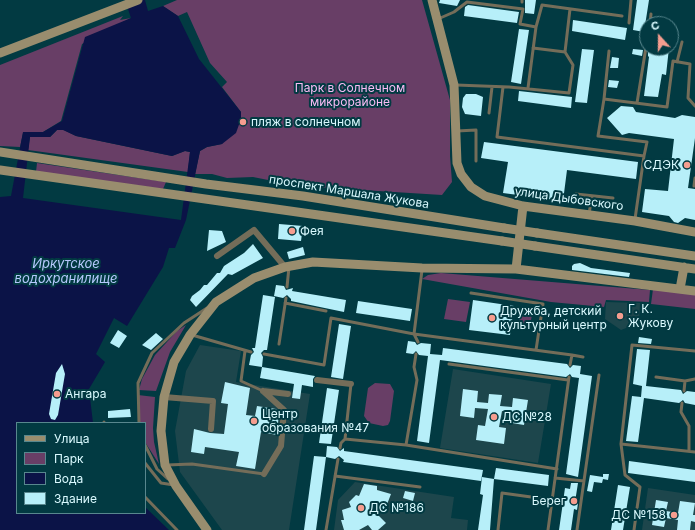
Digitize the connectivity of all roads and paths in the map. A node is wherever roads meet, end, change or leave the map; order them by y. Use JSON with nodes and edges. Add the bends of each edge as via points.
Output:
{"nodes":[{"id":1,"x":138,"y":0,"type":"edge"},
{"id":2,"x":432,"y":0,"type":"edge"},
{"id":3,"x":631,"y":0,"type":"edge"},
{"id":4,"x":467,"y":1,"type":"edge"},
{"id":5,"x":570,"y":9,"type":"junction"},
{"id":6,"x":622,"y":16,"type":"dead end"},
{"id":7,"x":438,"y":19,"type":"junction"},
{"id":8,"x":629,"y":23,"type":"dead end"},
{"id":9,"x":536,"y":27,"type":"junction"},
{"id":10,"x":682,"y":42,"type":"dead end"},
{"id":11,"x":24,"y":45,"type":"junction"},
{"id":12,"x":533,"y":48,"type":"junction"},
{"id":13,"x":565,"y":52,"type":"junction"},
{"id":14,"x":609,"y":52,"type":"dead end"},
{"id":15,"x":0,"y":53,"type":"edge"},
{"id":16,"x":645,"y":56,"type":"edge"},
{"id":17,"x":0,"y":57,"type":"edge"},
{"id":18,"x":678,"y":62,"type":"junction"},
{"id":19,"x":690,"y":64,"type":"junction"},
{"id":20,"x":695,"y":64,"type":"edge"},
{"id":21,"x":454,"y":85,"type":"junction"},
{"id":22,"x":492,"y":87,"type":"junction"},
{"id":23,"x":504,"y":87,"type":"junction"},
{"id":24,"x":528,"y":88,"type":"junction"},
{"id":25,"x":604,"y":99,"type":"junction"},
{"id":26,"x":637,"y":103,"type":"junction"},
{"id":27,"x":695,"y":106,"type":"edge"},
{"id":28,"x":488,"y":113,"type":"dead end"},
{"id":29,"x":455,"y":130,"type":"junction"},
{"id":30,"x":0,"y":152,"type":"edge"},
{"id":31,"x":644,"y":156,"type":"junction"},
{"id":32,"x":476,"y":161,"type":"dead end"},
{"id":33,"x":4,"y":170,"type":"edge"},
{"id":34,"x":695,"y":178,"type":"edge"},
{"id":35,"x":694,"y":186,"type":"dead end"},
{"id":36,"x":576,"y":194,"type":"dead end"},
{"id":37,"x":592,"y":196,"type":"junction"},
{"id":38,"x":612,"y":198,"type":"dead end"},
{"id":39,"x":523,"y":206,"type":"junction"},
{"id":40,"x":589,"y":214,"type":"junction"},
{"id":41,"x":635,"y":221,"type":"junction"},
{"id":42,"x":695,"y":232,"type":"edge"},
{"id":43,"x":217,"y":256,"type":"dead end"},
{"id":44,"x":695,"y":256,"type":"edge"},
{"id":45,"x":287,"y":266,"type":"junction"},
{"id":46,"x":684,"y":267,"type":"junction"},
{"id":47,"x":422,"y":268,"type":"junction"},
{"id":48,"x":516,"y":269,"type":"junction"},
{"id":49,"x":695,"y":269,"type":"edge"},
{"id":50,"x":287,"y":287,"type":"dead end"},
{"id":51,"x":680,"y":289,"type":"junction"},
{"id":52,"x":695,"y":291,"type":"edge"},
{"id":53,"x":471,"y":293,"type":"dead end"},
{"id":54,"x":286,"y":298,"type":"dead end"},
{"id":55,"x":216,"y":302,"type":"junction"},
{"id":56,"x":285,"y":303,"type":"junction"},
{"id":57,"x":326,"y":310,"type":"dead end"},
{"id":58,"x":414,"y":334,"type":"junction"},
{"id":59,"x":190,"y":335,"type":"junction"},
{"id":60,"x":418,"y":342,"type":"dead end"},
{"id":61,"x":279,"y":344,"type":"dead end"},
{"id":62,"x":536,"y":350,"type":"junction"},
{"id":63,"x":245,"y":351,"type":"junction"},
{"id":64,"x":695,"y":351,"type":"edge"},
{"id":65,"x":251,"y":352,"type":"dead end"},
{"id":66,"x":264,"y":354,"type":"dead end"},
{"id":67,"x":416,"y":354,"type":"dead end"},
{"id":68,"x":572,"y":355,"type":"junction"},
{"id":69,"x":583,"y":357,"type":"dead end"},
{"id":70,"x":449,"y":364,"type":"dead end"},
{"id":71,"x":570,"y":365,"type":"dead end"},
{"id":72,"x":599,"y":375,"type":"dead end"},
{"id":73,"x":656,"y":377,"type":"dead end"},
{"id":74,"x":695,"y":379,"type":"edge"},
{"id":75,"x":317,"y":380,"type":"dead end"},
{"id":76,"x":685,"y":381,"type":"junction"},
{"id":77,"x":351,"y":384,"type":"joint"},
{"id":78,"x":263,"y":391,"type":"junction"},
{"id":79,"x":684,"y":391,"type":"dead end"},
{"id":80,"x":288,"y":394,"type":"dead end"},
{"id":81,"x":164,"y":397,"type":"junction"},
{"id":82,"x":682,"y":403,"type":"dead end"},
{"id":83,"x":139,"y":422,"type":"edge"},
{"id":84,"x":211,"y":429,"type":"dead end"},
{"id":85,"x":345,"y":438,"type":"junction"},
{"id":86,"x":621,"y":444,"type":"junction"},
{"id":87,"x":406,"y":445,"type":"junction"},
{"id":88,"x":146,"y":447,"type":"edge"},
{"id":89,"x":340,"y":448,"type":"dead end"},
{"id":90,"x":689,"y":451,"type":"junction"},
{"id":91,"x":695,"y":452,"type":"edge"},
{"id":92,"x":338,"y":459,"type":"dead end"},
{"id":93,"x":146,"y":464,"type":"edge"},
{"id":94,"x":165,"y":465,"type":"junction"},
{"id":95,"x":556,"y":469,"type":"junction"},
{"id":96,"x":264,"y":474,"type":"joint"},
{"id":97,"x":335,"y":476,"type":"junction"},
{"id":98,"x":555,"y":478,"type":"junction"},
{"id":99,"x":584,"y":481,"type":"junction"},
{"id":100,"x":176,"y":486,"type":"junction"},
{"id":101,"x":420,"y":486,"type":"dead end"},
{"id":102,"x":146,"y":498,"type":"edge"},
{"id":103,"x":552,"y":500,"type":"junction"},
{"id":104,"x":178,"y":530,"type":"edge"},
{"id":105,"x":207,"y":530,"type":"edge"},
{"id":106,"x":326,"y":530,"type":"edge"},
{"id":107,"x":498,"y":530,"type":"edge"},
{"id":108,"x":548,"y":530,"type":"edge"},
{"id":109,"x":577,"y":530,"type":"edge"},
{"id":110,"x":634,"y":530,"type":"edge"}],
"edges":[{"from":1,"to":11,"type":"main road"},
{"from":2,"to":7,"type":"main road","name":"улица Дыбовского"},
{"from":3,"to":8,"type":"lane"},
{"from":4,"to":7,"type":"lane","via":[[454,12]]},
{"from":4,"to":9,"type":"lane","via":[[523,9],[520,24]]},
{"from":5,"to":6,"type":"lane"},
{"from":5,"to":9,"type":"lane","via":[[542,5]]},
{"from":5,"to":13,"type":"lane"},
{"from":7,"to":21,"type":"main road","name":"улица Дыбовского"},
{"from":9,"to":12,"type":"lane"},
{"from":10,"to":18,"type":"lane"},
{"from":11,"to":15,"type":"main road"},
{"from":11,"to":17,"type":"main road"},
{"from":12,"to":13,"type":"lane"},
{"from":12,"to":24,"type":"lane"},
{"from":13,"to":24,"type":"lane","via":[[573,65],[569,93]]},
{"from":14,"to":25,"type":"lane"},
{"from":16,"to":26,"type":"lane"},
{"from":18,"to":19,"type":"lane"},
{"from":18,"to":26,"type":"lane","via":[[673,61],[667,107]]},
{"from":19,"to":20,"type":"lane"},
{"from":19,"to":27,"type":"lane","via":[[688,98]]},
{"from":21,"to":22,"type":"lane"},
{"from":21,"to":29,"type":"main road","name":"улица Дыбовского"},
{"from":22,"to":23,"type":"lane"},
{"from":22,"to":28,"type":"lane"},
{"from":23,"to":24,"type":"lane"},
{"from":23,"to":31,"type":"lane","via":[[497,136]]},
{"from":25,"to":26,"type":"lane"},
{"from":25,"to":31,"type":"lane","via":[[598,136],[647,142]]},
{"from":29,"to":32,"type":"lane","via":[[476,130]]},
{"from":29,"to":39,"type":"main road","name":"улица Дыбовского","via":[[457,163],[465,182],[485,196]]},
{"from":30,"to":44,"type":"main road","name":"проспект Маршала Жукова","bridge":true},
{"from":31,"to":41,"type":"lane"},
{"from":33,"to":46,"type":"main road","bridge":true},
{"from":34,"to":35,"type":"lane"},
{"from":36,"to":37,"type":"lane"},
{"from":37,"to":38,"type":"lane"},
{"from":37,"to":40,"type":"lane"},
{"from":39,"to":40,"type":"main road","name":"улица Дыбовского"},
{"from":39,"to":48,"type":"main road"},
{"from":40,"to":41,"type":"main road","name":"улица Дыбовского"},
{"from":41,"to":42,"type":"main road","name":"улица Дыбовского"},
{"from":43,"to":45,"type":"street","via":[[254,230]]},
{"from":45,"to":47,"type":"main road","via":[[313,262]]},
{"from":45,"to":50,"type":"lane"},
{"from":45,"to":55,"type":"main road","via":[[254,278]]},
{"from":46,"to":49,"type":"main road"},
{"from":46,"to":51,"type":"main road"},
{"from":47,"to":48,"type":"main road"},
{"from":47,"to":58,"type":"lane"},
{"from":48,"to":51,"type":"main road"},
{"from":51,"to":52,"type":"main road"},
{"from":53,"to":62,"type":"lane","via":[[544,304]]},
{"from":54,"to":56,"type":"lane"},
{"from":55,"to":59,"type":"main road"},
{"from":55,"to":83,"type":"lane","via":[[184,323],[152,353],[138,383]]},
{"from":56,"to":57,"type":"lane"},
{"from":56,"to":61,"type":"lane"},
{"from":58,"to":60,"type":"lane"},
{"from":58,"to":62,"type":"lane"},
{"from":58,"to":66,"type":"lane","via":[[331,318],[324,365]]},
{"from":59,"to":63,"type":"lane"},
{"from":59,"to":81,"type":"main road","via":[[174,362]]},
{"from":62,"to":68,"type":"lane"},
{"from":63,"to":65,"type":"lane"},
{"from":63,"to":78,"type":"lane","via":[[241,381]]},
{"from":64,"to":86,"type":"lane","via":[[632,345]]},
{"from":67,"to":87,"type":"lane","via":[[414,367],[417,380]]},
{"from":68,"to":69,"type":"lane"},
{"from":68,"to":71,"type":"lane"},
{"from":70,"to":95,"type":"lane","via":[[569,378]]},
{"from":72,"to":99,"type":"lane"},
{"from":73,"to":76,"type":"lane"},
{"from":74,"to":76,"type":"lane"},
{"from":75,"to":77,"type":"street"},
{"from":76,"to":79,"type":"lane"},
{"from":77,"to":85,"type":"lane"},
{"from":78,"to":80,"type":"street"},
{"from":78,"to":96,"type":"street","via":[[284,410],[281,446]]},
{"from":81,"to":84,"type":"street","via":[[213,401]]},
{"from":81,"to":94,"type":"main road","via":[[161,432]]},
{"from":82,"to":90,"type":"lane","via":[[681,412],[689,426]]},
{"from":85,"to":87,"type":"lane"},
{"from":85,"to":89,"type":"lane","via":[[340,443]]},
{"from":86,"to":90,"type":"lane"},
{"from":86,"to":110,"type":"lane","via":[[625,475],[640,487]]},
{"from":87,"to":95,"type":"lane"},
{"from":88,"to":100,"type":"lane","via":[[157,469]]},
{"from":90,"to":91,"type":"lane"},
{"from":92,"to":97,"type":"lane"},
{"from":93,"to":100,"type":"lane","via":[[161,483]]},
{"from":94,"to":96,"type":"lane","via":[[192,464]]},
{"from":94,"to":100,"type":"main road"},
{"from":95,"to":98,"type":"lane"},
{"from":97,"to":101,"type":"lane"},
{"from":97,"to":106,"type":"lane"},
{"from":98,"to":99,"type":"lane"},
{"from":98,"to":103,"type":"lane"},
{"from":99,"to":109,"type":"lane"},
{"from":100,"to":105,"type":"main road"},
{"from":102,"to":104,"type":"lane"},
{"from":103,"to":107,"type":"lane","via":[[502,493]]},
{"from":103,"to":108,"type":"lane"}]}
